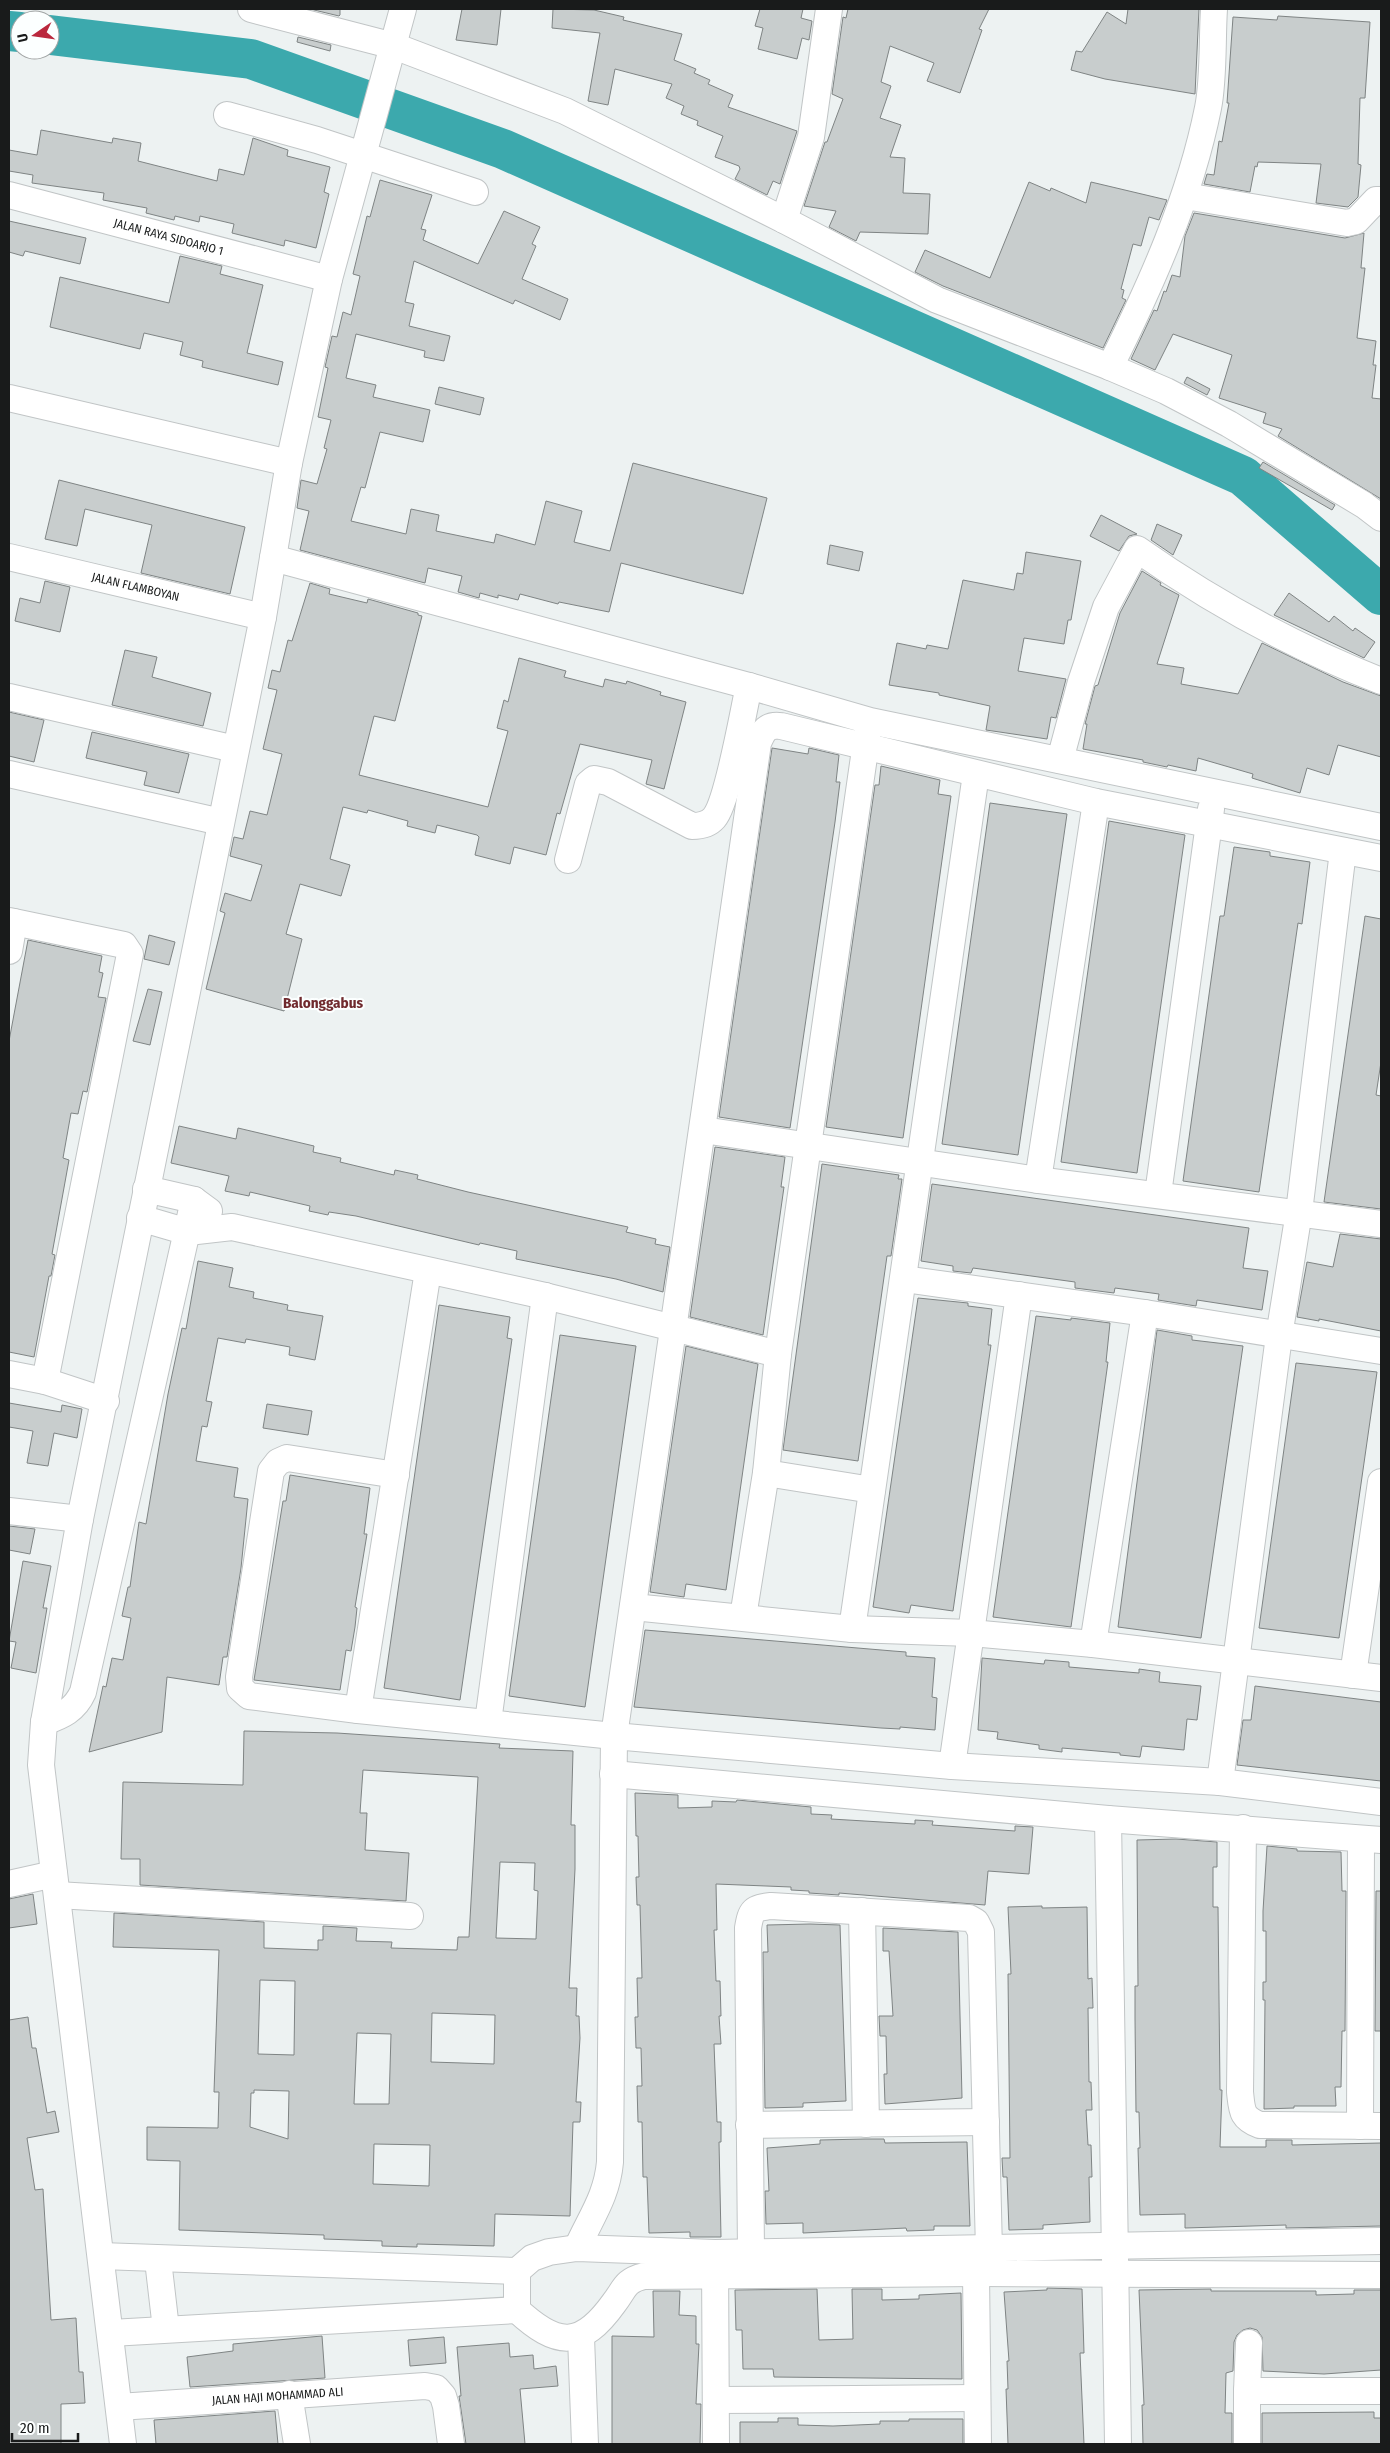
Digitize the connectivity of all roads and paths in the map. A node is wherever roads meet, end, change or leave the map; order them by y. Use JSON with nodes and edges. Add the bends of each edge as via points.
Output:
{"nodes":[{"id":1,"x":251,"y":9,"type":"edge"},
{"id":2,"x":403,"y":9,"type":"edge"},
{"id":3,"x":829,"y":9,"type":"edge"},
{"id":4,"x":1214,"y":9,"type":"edge"},
{"id":5,"x":392,"y":56,"type":"junction"},
{"id":6,"x":227,"y":115,"type":"dead end"},
{"id":7,"x":365,"y":152,"type":"junction"},
{"id":8,"x":475,"y":192,"type":"dead end"},
{"id":9,"x":9,"y":195,"type":"edge"},
{"id":10,"x":1185,"y":196,"type":"junction"},
{"id":11,"x":1381,"y":200,"type":"edge"},
{"id":12,"x":784,"y":220,"type":"junction"},
{"id":13,"x":330,"y":279,"type":"junction"},
{"id":14,"x":1110,"y":367,"type":"junction"},
{"id":15,"x":9,"y":398,"type":"edge"},
{"id":16,"x":289,"y":463,"type":"junction"},
{"id":17,"x":1381,"y":518,"type":"edge"},
{"id":18,"x":9,"y":557,"type":"edge"},
{"id":19,"x":273,"y":558,"type":"junction"},
{"id":20,"x":263,"y":617,"type":"junction"},
{"id":21,"x":1381,"y":681,"type":"edge"},
{"id":22,"x":749,"y":686,"type":"junction"},
{"id":23,"x":9,"y":697,"type":"edge"},
{"id":24,"x":870,"y":721,"type":"junction"},
{"id":25,"x":864,"y":746,"type":"junction"},
{"id":26,"x":235,"y":748,"type":"junction"},
{"id":27,"x":1060,"y":760,"type":"junction"},
{"id":28,"x":9,"y":774,"type":"edge"},
{"id":29,"x":976,"y":774,"type":"junction"},
{"id":30,"x":1212,"y":793,"type":"junction"},
{"id":31,"x":1096,"y":802,"type":"junction"},
{"id":32,"x":221,"y":822,"type":"junction"},
{"id":33,"x":1211,"y":826,"type":"junction"},
{"id":34,"x":1381,"y":827,"type":"edge"},
{"id":35,"x":1343,"y":851,"type":"junction"},
{"id":36,"x":1381,"y":858,"type":"edge"},
{"id":37,"x":568,"y":860,"type":"dead end"},
{"id":38,"x":12,"y":922,"type":"edge"},
{"id":39,"x":9,"y":951,"type":"edge"},
{"id":40,"x":703,"y":1130,"type":"junction"},
{"id":41,"x":809,"y":1146,"type":"junction"},
{"id":42,"x":920,"y":1163,"type":"junction"},
{"id":43,"x":1038,"y":1180,"type":"junction"},
{"id":44,"x":146,"y":1189,"type":"junction"},
{"id":45,"x":1158,"y":1194,"type":"junction"},
{"id":46,"x":194,"y":1200,"type":"junction"},
{"id":47,"x":1299,"y":1212,"type":"junction"},
{"id":48,"x":140,"y":1218,"type":"junction"},
{"id":49,"x":1381,"y":1224,"type":"edge"},
{"id":50,"x":232,"y":1227,"type":"junction"},
{"id":51,"x":188,"y":1232,"type":"junction"},
{"id":52,"x":428,"y":1271,"type":"junction"},
{"id":53,"x":904,"y":1279,"type":"junction"},
{"id":54,"x":1019,"y":1295,"type":"junction"},
{"id":55,"x":545,"y":1296,"type":"junction"},
{"id":56,"x":1145,"y":1313,"type":"junction"},
{"id":57,"x":673,"y":1329,"type":"junction"},
{"id":58,"x":1279,"y":1336,"type":"junction"},
{"id":59,"x":1381,"y":1351,"type":"edge"},
{"id":60,"x":778,"y":1354,"type":"junction"},
{"id":61,"x":9,"y":1374,"type":"edge"},
{"id":62,"x":45,"y":1381,"type":"junction"},
{"id":63,"x":106,"y":1401,"type":"junction"},
{"id":64,"x":766,"y":1473,"type":"junction"},
{"id":65,"x":396,"y":1475,"type":"junction"},
{"id":66,"x":1381,"y":1482,"type":"edge"},
{"id":67,"x":872,"y":1490,"type":"junction"},
{"id":68,"x":9,"y":1510,"type":"edge"},
{"id":69,"x":80,"y":1519,"type":"junction"},
{"id":70,"x":633,"y":1607,"type":"junction"},
{"id":71,"x":743,"y":1617,"type":"junction"},
{"id":72,"x":852,"y":1629,"type":"junction"},
{"id":73,"x":971,"y":1633,"type":"junction"},
{"id":74,"x":1093,"y":1644,"type":"junction"},
{"id":75,"x":1236,"y":1662,"type":"junction"},
{"id":76,"x":1353,"y":1675,"type":"junction"},
{"id":77,"x":1381,"y":1678,"type":"edge"},
{"id":78,"x":358,"y":1710,"type":"junction"},
{"id":79,"x":44,"y":1722,"type":"junction"},
{"id":80,"x":488,"y":1722,"type":"junction"},
{"id":81,"x":614,"y":1736,"type":"junction"},
{"id":82,"x":952,"y":1766,"type":"junction"},
{"id":83,"x":613,"y":1774,"type":"junction"},
{"id":84,"x":1220,"y":1782,"type":"junction"},
{"id":85,"x":1381,"y":1802,"type":"edge"},
{"id":86,"x":1108,"y":1819,"type":"junction"},
{"id":87,"x":1243,"y":1828,"type":"junction"},
{"id":88,"x":1371,"y":1840,"type":"edge"},
{"id":89,"x":9,"y":1884,"type":"edge"},
{"id":90,"x":56,"y":1885,"type":"junction"},
{"id":91,"x":862,"y":1911,"type":"junction"},
{"id":92,"x":410,"y":1916,"type":"dead end"},
{"id":93,"x":986,"y":2122,"type":"junction"},
{"id":94,"x":866,"y":2124,"type":"junction"},
{"id":95,"x":749,"y":2125,"type":"junction"},
{"id":96,"x":1370,"y":2126,"type":"edge"},
{"id":97,"x":1381,"y":2241,"type":"edge"},
{"id":98,"x":1115,"y":2247,"type":"junction"},
{"id":99,"x":577,"y":2248,"type":"junction"},
{"id":100,"x":988,"y":2250,"type":"junction"},
{"id":101,"x":751,"y":2252,"type":"junction"},
{"id":102,"x":101,"y":2256,"type":"junction"},
{"id":103,"x":158,"y":2260,"type":"junction"},
{"id":104,"x":715,"y":2264,"type":"junction"},
{"id":105,"x":517,"y":2271,"type":"junction"},
{"id":106,"x":976,"y":2274,"type":"junction"},
{"id":107,"x":1381,"y":2274,"type":"edge"},
{"id":108,"x":1115,"y":2275,"type":"junction"},
{"id":109,"x":517,"y":2310,"type":"junction"},
{"id":110,"x":166,"y":2329,"type":"junction"},
{"id":111,"x":111,"y":2333,"type":"junction"},
{"id":112,"x":581,"y":2337,"type":"junction"},
{"id":113,"x":1248,"y":2343,"type":"dead end"},
{"id":114,"x":1248,"y":2391,"type":"junction"},
{"id":115,"x":1381,"y":2391,"type":"edge"},
{"id":116,"x":289,"y":2394,"type":"junction"},
{"id":117,"x":977,"y":2398,"type":"junction"},
{"id":118,"x":716,"y":2400,"type":"junction"},
{"id":119,"x":119,"y":2407,"type":"junction"},
{"id":120,"x":123,"y":2444,"type":"edge"},
{"id":121,"x":297,"y":2444,"type":"edge"},
{"id":122,"x":451,"y":2444,"type":"edge"},
{"id":123,"x":585,"y":2444,"type":"edge"},
{"id":124,"x":716,"y":2444,"type":"edge"},
{"id":125,"x":978,"y":2444,"type":"edge"},
{"id":126,"x":1118,"y":2444,"type":"edge"},
{"id":127,"x":1247,"y":2444,"type":"edge"}],
"edges":[{"from":1,"to":5,"type":"street"},
{"from":2,"to":5,"type":"street"},
{"from":3,"to":12,"type":"street","via":[[811,138]]},
{"from":4,"to":10,"type":"street","via":[[1209,106]]},
{"from":5,"to":7,"type":"street"},
{"from":5,"to":12,"type":"street","via":[[565,110]]},
{"from":6,"to":7,"type":"street"},
{"from":7,"to":8,"type":"street"},
{"from":7,"to":13,"type":"street"},
{"from":9,"to":13,"type":"street","name":"JALAN RAYA SIDOARJO 1"},
{"from":10,"to":11,"type":"street","via":[[1347,223],[1356,221],[1376,200]]},
{"from":10,"to":14,"type":"street","via":[[1137,313]]},
{"from":12,"to":14,"type":"street","via":[[936,300]]},
{"from":13,"to":16,"type":"street"},
{"from":14,"to":17,"type":"street","via":[[1166,391],[1229,424]]},
{"from":15,"to":16,"type":"street"},
{"from":16,"to":19,"type":"street"},
{"from":18,"to":20,"type":"street","name":"JALAN FLAMBOYAN"},
{"from":19,"to":20,"type":"street"},
{"from":19,"to":22,"type":"street"},
{"from":20,"to":26,"type":"street"},
{"from":21,"to":27,"type":"street","via":[[1301,645],[1174,574],[1137,549],[1106,607]]},
{"from":22,"to":24,"type":"street"},
{"from":22,"to":37,"type":"street","via":[[722,802],[712,820],[702,826],[692,826],[608,782],[594,780],[588,784]]},
{"from":23,"to":26,"type":"street"},
{"from":24,"to":25,"type":"street"},
{"from":24,"to":27,"type":"street"},
{"from":25,"to":29,"type":"street"},
{"from":25,"to":40,"type":"street","via":[[781,726],[773,725],[763,730],[758,743]]},
{"from":25,"to":41,"type":"street"},
{"from":26,"to":32,"type":"street"},
{"from":27,"to":30,"type":"street"},
{"from":28,"to":32,"type":"street"},
{"from":29,"to":31,"type":"street"},
{"from":29,"to":42,"type":"street"},
{"from":30,"to":33,"type":"street"},
{"from":30,"to":34,"type":"street"},
{"from":31,"to":33,"type":"street"},
{"from":31,"to":43,"type":"street"},
{"from":32,"to":44,"type":"street"},
{"from":33,"to":35,"type":"street"},
{"from":33,"to":45,"type":"street"},
{"from":35,"to":36,"type":"street"},
{"from":35,"to":47,"type":"street"},
{"from":38,"to":39,"type":"street"},
{"from":38,"to":62,"type":"street","via":[[124,945],[130,954]]},
{"from":40,"to":41,"type":"street"},
{"from":40,"to":57,"type":"street"},
{"from":41,"to":42,"type":"street"},
{"from":41,"to":60,"type":"street"},
{"from":42,"to":43,"type":"street"},
{"from":42,"to":53,"type":"street"},
{"from":43,"to":45,"type":"street"},
{"from":44,"to":46,"type":"street"},
{"from":44,"to":48,"type":"street"},
{"from":45,"to":47,"type":"street"},
{"from":46,"to":50,"type":"street"},
{"from":46,"to":51,"type":"street"},
{"from":47,"to":49,"type":"street"},
{"from":47,"to":58,"type":"street"},
{"from":48,"to":51,"type":"street"},
{"from":48,"to":63,"type":"street"},
{"from":50,"to":51,"type":"street"},
{"from":50,"to":52,"type":"street"},
{"from":51,"to":79,"type":"street","via":[[83,1692],[77,1705]]},
{"from":52,"to":55,"type":"street"},
{"from":52,"to":65,"type":"street"},
{"from":53,"to":54,"type":"street"},
{"from":53,"to":67,"type":"street"},
{"from":54,"to":56,"type":"street"},
{"from":54,"to":73,"type":"street"},
{"from":55,"to":57,"type":"street"},
{"from":55,"to":80,"type":"street"},
{"from":56,"to":58,"type":"street"},
{"from":56,"to":74,"type":"street"},
{"from":57,"to":60,"type":"street"},
{"from":57,"to":70,"type":"street"},
{"from":58,"to":59,"type":"street"},
{"from":58,"to":75,"type":"street"},
{"from":60,"to":64,"type":"street"},
{"from":61,"to":62,"type":"street"},
{"from":62,"to":63,"type":"street"},
{"from":63,"to":69,"type":"street"},
{"from":64,"to":67,"type":"street"},
{"from":64,"to":71,"type":"street"},
{"from":65,"to":78,"type":"street"},
{"from":65,"to":78,"type":"street","via":[[288,1458],[278,1462],[268,1480],[239,1676],[240,1688],[249,1696],[258,1698]]},
{"from":66,"to":76,"type":"street"},
{"from":67,"to":72,"type":"street"},
{"from":68,"to":69,"type":"street"},
{"from":69,"to":79,"type":"street"},
{"from":70,"to":71,"type":"street"},
{"from":70,"to":81,"type":"street"},
{"from":71,"to":72,"type":"street"},
{"from":72,"to":73,"type":"street"},
{"from":73,"to":74,"type":"street"},
{"from":73,"to":82,"type":"street"},
{"from":74,"to":75,"type":"street"},
{"from":75,"to":76,"type":"street"},
{"from":75,"to":84,"type":"street"},
{"from":76,"to":77,"type":"street"},
{"from":78,"to":80,"type":"street"},
{"from":79,"to":90,"type":"street","via":[[41,1765]]},
{"from":80,"to":81,"type":"street"},
{"from":81,"to":82,"type":"street"},
{"from":81,"to":83,"type":"street"},
{"from":82,"to":84,"type":"street"},
{"from":83,"to":86,"type":"street"},
{"from":83,"to":99,"type":"street","via":[[610,2162],[604,2196]]},
{"from":84,"to":85,"type":"street"},
{"from":86,"to":87,"type":"street"},
{"from":86,"to":98,"type":"street"},
{"from":87,"to":88,"type":"street"},
{"from":87,"to":96,"type":"street","via":[[1242,2110],[1248,2120],[1260,2124]]},
{"from":88,"to":96,"type":"street"},
{"from":89,"to":90,"type":"street"},
{"from":90,"to":92,"type":"street"},
{"from":90,"to":102,"type":"street"},
{"from":91,"to":93,"type":"street","via":[[969,1918],[976,1922],[980,1932]]},
{"from":91,"to":94,"type":"street"},
{"from":91,"to":95,"type":"street","via":[[771,1906],[758,1908],[750,1914]]},
{"from":93,"to":94,"type":"street"},
{"from":93,"to":100,"type":"street"},
{"from":94,"to":95,"type":"street"},
{"from":95,"to":101,"type":"street"},
{"from":97,"to":98,"type":"street"},
{"from":98,"to":100,"type":"street"},
{"from":98,"to":108,"type":"street"},
{"from":99,"to":104,"type":"street"},
{"from":99,"to":105,"type":"street","via":[[532,2258]]},
{"from":100,"to":101,"type":"street"},
{"from":101,"to":104,"type":"street"},
{"from":102,"to":103,"type":"street"},
{"from":102,"to":111,"type":"street"},
{"from":103,"to":105,"type":"street"},
{"from":103,"to":110,"type":"street"},
{"from":104,"to":106,"type":"street"},
{"from":104,"to":112,"type":"street","via":[[629,2281],[601,2321]]},
{"from":104,"to":118,"type":"street"},
{"from":105,"to":109,"type":"street"},
{"from":106,"to":108,"type":"street"},
{"from":106,"to":117,"type":"street"},
{"from":107,"to":108,"type":"street"},
{"from":108,"to":126,"type":"street"},
{"from":109,"to":110,"type":"street"},
{"from":109,"to":112,"type":"street","via":[[547,2334],[562,2338]]},
{"from":110,"to":111,"type":"street"},
{"from":111,"to":119,"type":"street"},
{"from":112,"to":123,"type":"street"},
{"from":113,"to":114,"type":"street"},
{"from":114,"to":115,"type":"street"},
{"from":114,"to":127,"type":"street"},
{"from":116,"to":119,"type":"street","name":"JALAN HAJI MOHAMMAD ALI"},
{"from":116,"to":121,"type":"street"},
{"from":116,"to":122,"type":"street","name":"JALAN HAJI MOHAMMAD ALI","via":[[436,2388],[446,2406]]},
{"from":117,"to":118,"type":"street"},
{"from":117,"to":125,"type":"street"},
{"from":118,"to":124,"type":"street"},
{"from":119,"to":120,"type":"street"}]}
